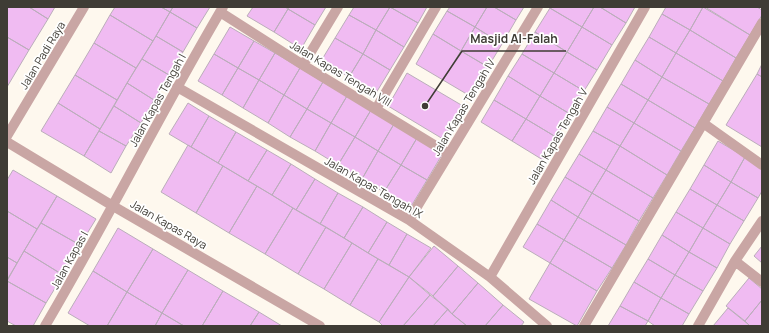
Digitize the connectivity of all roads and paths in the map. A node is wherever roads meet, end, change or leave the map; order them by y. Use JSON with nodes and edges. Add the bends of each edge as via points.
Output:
{"nodes":[{"id":1,"x":84,"y":7,"type":"edge"},
{"id":2,"x":338,"y":7,"type":"edge"},
{"id":3,"x":436,"y":7,"type":"edge"},
{"id":4,"x":538,"y":7,"type":"edge"},
{"id":5,"x":645,"y":7,"type":"edge"},
{"id":6,"x":222,"y":10,"type":"edge"},
{"id":7,"x":762,"y":23,"type":"edge"},
{"id":8,"x":303,"y":65,"type":"junction"},
{"id":9,"x":177,"y":87,"type":"junction"},
{"id":10,"x":376,"y":109,"type":"junction"},
{"id":11,"x":703,"y":123,"type":"junction"},
{"id":12,"x":7,"y":136,"type":"edge"},
{"id":13,"x":7,"y":142,"type":"edge"},
{"id":14,"x":449,"y":154,"type":"junction"},
{"id":15,"x":762,"y":165,"type":"edge"},
{"id":16,"x":113,"y":206,"type":"junction"},
{"id":17,"x":409,"y":220,"type":"junction"},
{"id":18,"x":762,"y":221,"type":"edge"},
{"id":19,"x":735,"y":261,"type":"junction"},
{"id":20,"x":490,"y":276,"type":"junction"},
{"id":21,"x":762,"y":282,"type":"edge"},
{"id":22,"x":47,"y":325,"type":"edge"},
{"id":23,"x":320,"y":326,"type":"edge"},
{"id":24,"x":547,"y":326,"type":"edge"},
{"id":25,"x":584,"y":326,"type":"edge"},
{"id":26,"x":698,"y":326,"type":"edge"}],
"edges":[{"from":1,"to":12,"type":"street","name":"Jalan Padi Raya"},
{"from":2,"to":8,"type":"street"},
{"from":3,"to":10,"type":"street"},
{"from":4,"to":14,"type":"street","name":"Jalan Kapas Tengah IV"},
{"from":5,"to":20,"type":"street","name":"Jalan Kapas Tengah V"},
{"from":6,"to":8,"type":"street","name":"Jalan Kapas Tengah VIII"},
{"from":6,"to":9,"type":"street","name":"Jalan Kapas Tengah I"},
{"from":7,"to":11,"type":"street"},
{"from":8,"to":10,"type":"street","name":"Jalan Kapas Tengah VIII"},
{"from":9,"to":16,"type":"street","name":"Jalan Kapas Tengah I"},
{"from":9,"to":17,"type":"street","name":"Jalan Kapas Tengah IX"},
{"from":10,"to":14,"type":"street","name":"Jalan Kapas Tengah VIII"},
{"from":11,"to":15,"type":"street"},
{"from":11,"to":25,"type":"street"},
{"from":13,"to":16,"type":"street","name":"Jalan Kapas Raya"},
{"from":14,"to":17,"type":"street","name":"Jalan Kapas Tengah IV"},
{"from":16,"to":22,"type":"street","name":"Jalan Kapas I"},
{"from":16,"to":23,"type":"street","name":"Jalan Kapas Raya"},
{"from":17,"to":20,"type":"street","name":"Jalan Kapas Tengah IX"},
{"from":18,"to":19,"type":"street"},
{"from":19,"to":21,"type":"street"},
{"from":19,"to":26,"type":"street"},
{"from":20,"to":24,"type":"street","name":"Jalan Kapas Tengah IX"}]}
